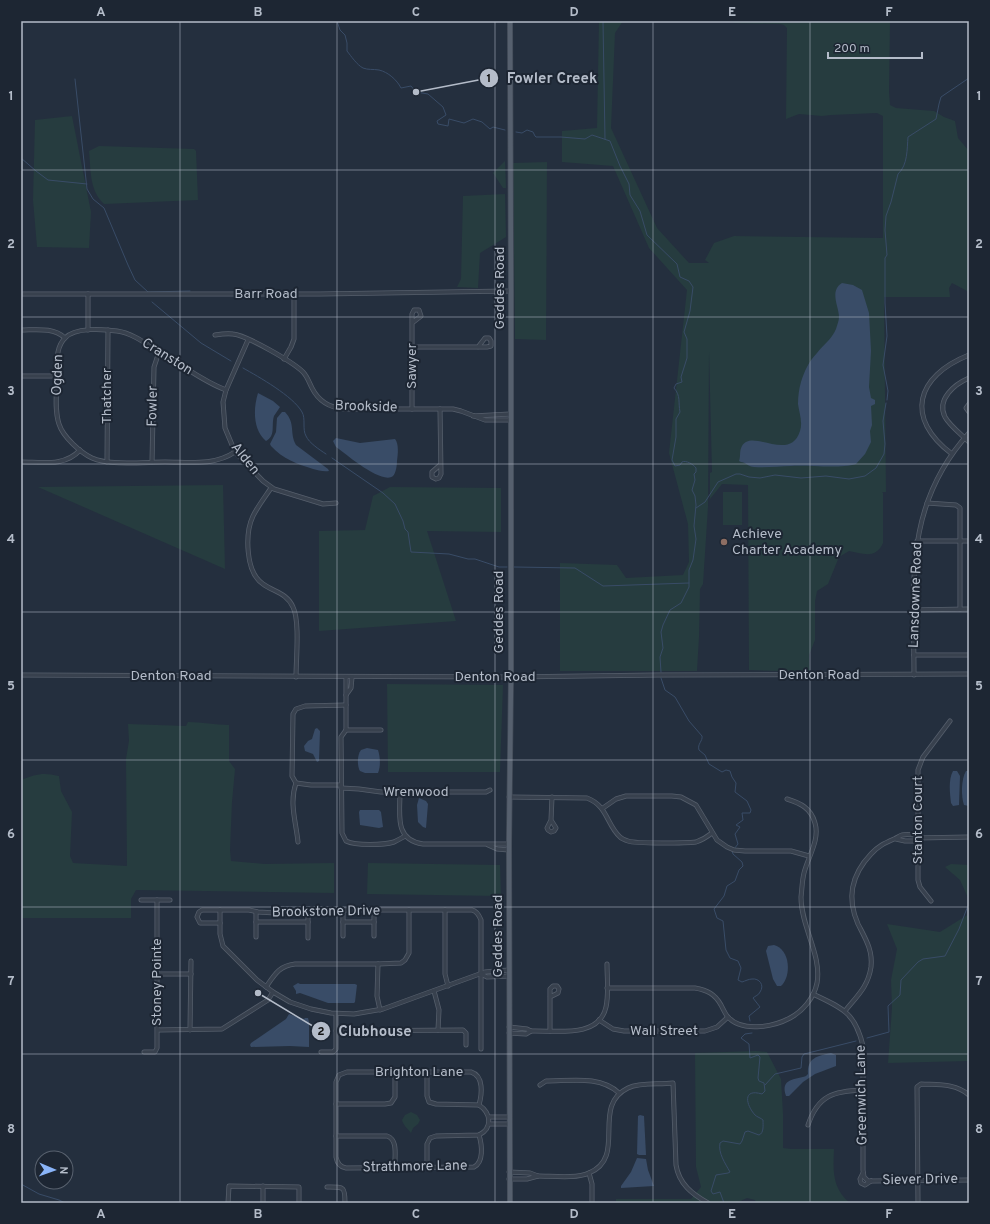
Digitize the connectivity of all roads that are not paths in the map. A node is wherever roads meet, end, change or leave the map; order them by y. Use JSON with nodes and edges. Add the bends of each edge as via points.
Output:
{"nodes":[{"id":1,"x":510,"y":21,"type":"edge"},
{"id":2,"x":512,"y":291,"type":"junction"},
{"id":3,"x":294,"y":293,"type":"junction"},
{"id":4,"x":21,"y":294,"type":"edge"},
{"id":5,"x":88,"y":294,"type":"junction"},
{"id":6,"x":412,"y":323,"type":"dead end"},
{"id":7,"x":21,"y":330,"type":"edge"},
{"id":8,"x":88,"y":330,"type":"junction"},
{"id":9,"x":108,"y":330,"type":"junction"},
{"id":10,"x":215,"y":335,"type":"dead end"},
{"id":11,"x":65,"y":338,"type":"junction"},
{"id":12,"x":248,"y":340,"type":"junction"},
{"id":13,"x":412,"y":347,"type":"junction"},
{"id":14,"x":478,"y":347,"type":"dead end"},
{"id":15,"x":159,"y":352,"type":"junction"},
{"id":16,"x":969,"y":355,"type":"edge"},
{"id":17,"x":284,"y":359,"type":"junction"},
{"id":18,"x":21,"y":376,"type":"edge"},
{"id":19,"x":57,"y":376,"type":"junction"},
{"id":20,"x":969,"y":378,"type":"edge"},
{"id":21,"x":226,"y":390,"type":"junction"},
{"id":22,"x":969,"y":404,"type":"edge"},
{"id":23,"x":412,"y":409,"type":"junction"},
{"id":24,"x":440,"y":409,"type":"junction"},
{"id":25,"x":969,"y":412,"type":"edge"},
{"id":26,"x":511,"y":414,"type":"junction"},
{"id":27,"x":473,"y":416,"type":"junction"},
{"id":28,"x":511,"y":420,"type":"junction"},
{"id":29,"x":969,"y":433,"type":"edge"},
{"id":30,"x":965,"y":438,"type":"junction"},
{"id":31,"x":969,"y":442,"type":"edge"},
{"id":32,"x":80,"y":450,"type":"junction"},
{"id":33,"x":235,"y":452,"type":"junction"},
{"id":34,"x":952,"y":454,"type":"junction"},
{"id":35,"x":21,"y":462,"type":"edge"},
{"id":36,"x":106,"y":462,"type":"junction"},
{"id":37,"x":152,"y":462,"type":"junction"},
{"id":38,"x":440,"y":465,"type":"dead end"},
{"id":39,"x":271,"y":488,"type":"junction"},
{"id":40,"x":336,"y":503,"type":"dead end"},
{"id":41,"x":927,"y":504,"type":"junction"},
{"id":42,"x":917,"y":541,"type":"junction"},
{"id":43,"x":961,"y":541,"type":"junction"},
{"id":44,"x":969,"y":541,"type":"edge"},
{"id":45,"x":960,"y":609,"type":"junction"},
{"id":46,"x":969,"y":609,"type":"edge"},
{"id":47,"x":914,"y":610,"type":"junction"},
{"id":48,"x":914,"y":655,"type":"junction"},
{"id":49,"x":969,"y":655,"type":"edge"},
{"id":50,"x":969,"y":674,"type":"edge"},
{"id":51,"x":21,"y":675,"type":"edge"},
{"id":52,"x":914,"y":675,"type":"junction"},
{"id":53,"x":296,"y":676,"type":"junction"},
{"id":54,"x":346,"y":677,"type":"junction"},
{"id":55,"x":352,"y":677,"type":"junction"},
{"id":56,"x":511,"y":677,"type":"junction"},
{"id":57,"x":346,"y":695,"type":"junction"},
{"id":58,"x":346,"y":705,"type":"junction"},
{"id":59,"x":950,"y":721,"type":"dead end"},
{"id":60,"x":346,"y":730,"type":"junction"},
{"id":61,"x":381,"y":730,"type":"dead end"},
{"id":62,"x":296,"y":783,"type":"junction"},
{"id":63,"x":341,"y":787,"type":"junction"},
{"id":64,"x":490,"y":790,"type":"dead end"},
{"id":65,"x":400,"y":792,"type":"junction"},
{"id":66,"x":509,"y":797,"type":"junction"},
{"id":67,"x":552,"y":797,"type":"junction"},
{"id":68,"x":787,"y":799,"type":"dead end"},
{"id":69,"x":603,"y":808,"type":"junction"},
{"id":70,"x":551,"y":820,"type":"dead end"},
{"id":71,"x":712,"y":833,"type":"junction"},
{"id":72,"x":405,"y":836,"type":"junction"},
{"id":73,"x":969,"y":837,"type":"edge"},
{"id":74,"x":917,"y":838,"type":"junction"},
{"id":75,"x":896,"y":839,"type":"junction"},
{"id":76,"x":298,"y":842,"type":"dead end"},
{"id":77,"x":487,"y":844,"type":"junction"},
{"id":78,"x":509,"y":844,"type":"junction"},
{"id":79,"x":509,"y":850,"type":"junction"},
{"id":80,"x":809,"y":856,"type":"junction"},
{"id":81,"x":141,"y":900,"type":"dead end"},
{"id":82,"x":157,"y":900,"type":"junction"},
{"id":83,"x":170,"y":900,"type":"dead end"},
{"id":84,"x":931,"y":901,"type":"dead end"},
{"id":85,"x":220,"y":910,"type":"junction"},
{"id":86,"x":374,"y":910,"type":"junction"},
{"id":87,"x":409,"y":910,"type":"junction"},
{"id":88,"x":445,"y":910,"type":"junction"},
{"id":89,"x":343,"y":911,"type":"junction"},
{"id":90,"x":256,"y":912,"type":"junction"},
{"id":91,"x":308,"y":913,"type":"junction"},
{"id":92,"x":256,"y":922,"type":"junction"},
{"id":93,"x":308,"y":922,"type":"junction"},
{"id":94,"x":343,"y":922,"type":"junction"},
{"id":95,"x":374,"y":922,"type":"junction"},
{"id":96,"x":220,"y":923,"type":"junction"},
{"id":97,"x":343,"y":936,"type":"dead end"},
{"id":98,"x":374,"y":936,"type":"dead end"},
{"id":99,"x":256,"y":937,"type":"dead end"},
{"id":100,"x":308,"y":938,"type":"dead end"},
{"id":101,"x":191,"y":961,"type":"dead end"},
{"id":102,"x":378,"y":964,"type":"junction"},
{"id":103,"x":607,"y":964,"type":"dead end"},
{"id":104,"x":509,"y":970,"type":"junction"},
{"id":105,"x":157,"y":974,"type":"junction"},
{"id":106,"x":191,"y":974,"type":"junction"},
{"id":107,"x":480,"y":974,"type":"junction"},
{"id":108,"x":509,"y":976,"type":"junction"},
{"id":109,"x":448,"y":986,"type":"junction"},
{"id":110,"x":266,"y":987,"type":"junction"},
{"id":111,"x":607,"y":988,"type":"junction"},
{"id":112,"x":434,"y":991,"type":"junction"},
{"id":113,"x":273,"y":992,"type":"junction"},
{"id":114,"x":813,"y":994,"type":"junction"},
{"id":115,"x":550,"y":997,"type":"dead end"},
{"id":116,"x":380,"y":1010,"type":"junction"},
{"id":117,"x":846,"y":1011,"type":"junction"},
{"id":118,"x":336,"y":1014,"type":"junction"},
{"id":119,"x":728,"y":1017,"type":"junction"},
{"id":120,"x":599,"y":1020,"type":"junction"},
{"id":121,"x":509,"y":1027,"type":"junction"},
{"id":122,"x":158,"y":1030,"type":"junction"},
{"id":123,"x":190,"y":1030,"type":"junction"},
{"id":124,"x":438,"y":1030,"type":"junction"},
{"id":125,"x":550,"y":1030,"type":"junction"},
{"id":126,"x":336,"y":1031,"type":"junction"},
{"id":127,"x":531,"y":1031,"type":"junction"},
{"id":128,"x":509,"y":1033,"type":"junction"},
{"id":129,"x":466,"y":1045,"type":"dead end"},
{"id":130,"x":481,"y":1049,"type":"dead end"},
{"id":131,"x":144,"y":1052,"type":"dead end"},
{"id":132,"x":321,"y":1052,"type":"dead end"},
{"id":133,"x":395,"y":1072,"type":"junction"},
{"id":134,"x":427,"y":1072,"type":"junction"},
{"id":135,"x":540,"y":1085,"type":"dead end"},
{"id":136,"x":863,"y":1090,"type":"junction"},
{"id":137,"x":619,"y":1093,"type":"junction"},
{"id":138,"x":969,"y":1095,"type":"edge"},
{"id":139,"x":336,"y":1104,"type":"junction"},
{"id":140,"x":479,"y":1105,"type":"junction"},
{"id":141,"x":509,"y":1117,"type":"junction"},
{"id":142,"x":489,"y":1121,"type":"junction"},
{"id":143,"x":509,"y":1124,"type":"junction"},
{"id":144,"x":808,"y":1125,"type":"dead end"},
{"id":145,"x":336,"y":1136,"type":"junction"},
{"id":146,"x":479,"y":1136,"type":"junction"},
{"id":147,"x":395,"y":1168,"type":"junction"},
{"id":148,"x":427,"y":1168,"type":"junction"},
{"id":149,"x":509,"y":1172,"type":"junction"},
{"id":150,"x":589,"y":1173,"type":"junction"},
{"id":151,"x":863,"y":1173,"type":"junction"},
{"id":152,"x":538,"y":1176,"type":"junction"},
{"id":153,"x":509,"y":1179,"type":"junction"},
{"id":154,"x":866,"y":1180,"type":"joint"},
{"id":155,"x":918,"y":1180,"type":"junction"},
{"id":156,"x":969,"y":1180,"type":"edge"},
{"id":157,"x":872,"y":1181,"type":"junction"},
{"id":158,"x":861,"y":1183,"type":"joint"},
{"id":159,"x":263,"y":1186,"type":"junction"},
{"id":160,"x":327,"y":1187,"type":"dead end"},
{"id":161,"x":228,"y":1203,"type":"edge"},
{"id":162,"x":263,"y":1203,"type":"edge"},
{"id":163,"x":299,"y":1203,"type":"edge"},
{"id":164,"x":345,"y":1203,"type":"edge"},
{"id":165,"x":510,"y":1203,"type":"edge"},
{"id":166,"x":592,"y":1203,"type":"edge"},
{"id":167,"x":708,"y":1203,"type":"edge"},
{"id":168,"x":918,"y":1203,"type":"edge"}],
"edges":[{"from":1,"to":2,"type":"main road","name":"Geddes Road"},
{"from":2,"to":3,"type":"street","name":"Barr Road"},
{"from":2,"to":26,"type":"main road","name":"Geddes Road"},
{"from":3,"to":5,"type":"street","name":"Barr Road"},
{"from":3,"to":17,"type":"street","via":[[294,339]]},
{"from":4,"to":5,"type":"street","name":"Barr Road"},
{"from":5,"to":8,"type":"street"},
{"from":6,"to":13,"type":"street","name":"Sawyer"},
{"from":7,"to":11,"type":"street","via":[[50,330]]},
{"from":8,"to":9,"type":"street","name":"Ogden"},
{"from":8,"to":11,"type":"street","name":"Ogden","via":[[74,332]]},
{"from":9,"to":15,"type":"street","name":"Cranston","via":[[129,334]]},
{"from":9,"to":36,"type":"street","name":"Thatcher"},
{"from":10,"to":12,"type":"street","name":"Brookside","via":[[232,333]]},
{"from":11,"to":19,"type":"street","name":"Ogden","via":[[58,352]]},
{"from":12,"to":17,"type":"street","name":"Brookside"},
{"from":12,"to":21,"type":"street","name":"Alden"},
{"from":13,"to":14,"type":"street"},
{"from":13,"to":23,"type":"street","name":"Sawyer"},
{"from":15,"to":21,"type":"street","name":"Cranston","via":[[198,377]]},
{"from":15,"to":37,"type":"street","name":"Fowler","via":[[154,367]]},
{"from":16,"to":34,"type":"street","via":[[952,363],[935,376],[923,395],[924,422],[930,433]]},
{"from":17,"to":23,"type":"street","name":"Brookside","via":[[303,372],[319,399],[333,408]]},
{"from":18,"to":19,"type":"street"},
{"from":19,"to":32,"type":"street","name":"Ogden","via":[[59,424]]},
{"from":20,"to":30,"type":"street","via":[[948,392],[943,407],[947,419]]},
{"from":21,"to":33,"type":"street","name":"Alden","via":[[223,417],[227,435]]},
{"from":22,"to":25,"type":"street","via":[[966,409]]},
{"from":23,"to":24,"type":"street","name":"Brookside"},
{"from":24,"to":27,"type":"street","name":"Brookside","via":[[456,409]]},
{"from":24,"to":38,"type":"street"},
{"from":26,"to":27,"type":"street","name":"Brookside"},
{"from":26,"to":28,"type":"main road","name":"Geddes Road"},
{"from":27,"to":28,"type":"street","name":"Brookside","via":[[485,420]]},
{"from":28,"to":56,"type":"main road","name":"Geddes Road"},
{"from":29,"to":30,"type":"street","name":"Lansdowne Road"},
{"from":30,"to":31,"type":"street"},
{"from":30,"to":34,"type":"street","name":"Lansdowne Road"},
{"from":32,"to":35,"type":"street","via":[[62,462]]},
{"from":32,"to":36,"type":"street","name":"Ogden"},
{"from":33,"to":37,"type":"street","via":[[213,461]]},
{"from":33,"to":39,"type":"street","name":"Alden"},
{"from":34,"to":41,"type":"street","name":"Lansdowne Road","via":[[938,477]]},
{"from":36,"to":37,"type":"street"},
{"from":39,"to":40,"type":"street","name":"Alden","via":[[323,504]]},
{"from":39,"to":53,"type":"street","via":[[251,522],[250,564],[261,583],[284,595],[294,607],[297,620]]},
{"from":41,"to":42,"type":"street","name":"Lansdowne Road"},
{"from":41,"to":43,"type":"street","via":[[959,506]]},
{"from":42,"to":43,"type":"street"},
{"from":42,"to":47,"type":"street","name":"Lansdowne Road","via":[[914,561]]},
{"from":43,"to":44,"type":"street"},
{"from":43,"to":45,"type":"street"},
{"from":45,"to":46,"type":"street"},
{"from":45,"to":47,"type":"street"},
{"from":47,"to":48,"type":"street","name":"Lansdowne Road"},
{"from":48,"to":49,"type":"street"},
{"from":48,"to":52,"type":"street","name":"Lansdowne Road"},
{"from":50,"to":52,"type":"street","name":"Denton Road"},
{"from":51,"to":53,"type":"street","name":"Denton Road"},
{"from":52,"to":56,"type":"street","name":"Denton Road"},
{"from":53,"to":54,"type":"street","name":"Denton Road"},
{"from":54,"to":55,"type":"street","name":"Denton Road"},
{"from":54,"to":57,"type":"street"},
{"from":55,"to":56,"type":"street","name":"Denton Road"},
{"from":55,"to":57,"type":"street","via":[[351,688]]},
{"from":56,"to":66,"type":"main road","name":"Geddes Road"},
{"from":57,"to":58,"type":"street"},
{"from":58,"to":60,"type":"street"},
{"from":58,"to":62,"type":"street","via":[[305,706],[294,712],[292,776]]},
{"from":59,"to":74,"type":"street","name":"Stanton Court","via":[[919,765]]},
{"from":60,"to":61,"type":"street"},
{"from":60,"to":63,"type":"street","via":[[341,737]]},
{"from":62,"to":63,"type":"street","name":"Wrenwood"},
{"from":62,"to":76,"type":"street","via":[[292,801]]},
{"from":63,"to":65,"type":"street","name":"Wrenwood"},
{"from":63,"to":72,"type":"street","via":[[342,833],[346,841],[354,844],[385,843],[394,842]]},
{"from":64,"to":65,"type":"street","name":"Wrenwood"},
{"from":65,"to":72,"type":"street","via":[[400,823]]},
{"from":66,"to":67,"type":"street"},
{"from":66,"to":78,"type":"main road","name":"Geddes Road"},
{"from":67,"to":69,"type":"street","via":[[587,798]]},
{"from":67,"to":70,"type":"street"},
{"from":68,"to":80,"type":"street","via":[[803,805],[814,819],[817,834]]},
{"from":69,"to":71,"type":"street","via":[[617,833],[628,841],[693,842]]},
{"from":69,"to":71,"type":"street","via":[[626,796],[681,797],[696,805]]},
{"from":71,"to":80,"type":"street","via":[[731,849],[791,851]]},
{"from":72,"to":77,"type":"street","via":[[413,842],[422,844]]},
{"from":73,"to":74,"type":"street"},
{"from":74,"to":75,"type":"street","via":[[905,841]]},
{"from":74,"to":75,"type":"street","via":[[904,835]]},
{"from":74,"to":84,"type":"street","name":"Stanton Court","via":[[918,880]]},
{"from":75,"to":117,"type":"street","via":[[873,851],[860,867],[854,880],[852,906],[868,941],[871,967],[860,995]]},
{"from":77,"to":78,"type":"street"},
{"from":77,"to":79,"type":"street","via":[[497,849]]},
{"from":78,"to":79,"type":"main road","name":"Geddes Road"},
{"from":79,"to":104,"type":"main road","name":"Geddes Road"},
{"from":80,"to":114,"type":"street","via":[[801,898],[804,921],[817,965],[817,984]]},
{"from":81,"to":82,"type":"street"},
{"from":82,"to":83,"type":"street"},
{"from":82,"to":105,"type":"street","name":"Stoney Pointe"},
{"from":85,"to":90,"type":"street","name":"Brookstone Drive"},
{"from":85,"to":96,"type":"street"},
{"from":85,"to":96,"type":"street","name":"Brookstone Drive","via":[[202,910],[197,917],[200,923]]},
{"from":86,"to":87,"type":"street","name":"Brookstone Drive"},
{"from":86,"to":89,"type":"street","name":"Brookstone Drive"},
{"from":86,"to":95,"type":"street"},
{"from":87,"to":88,"type":"street","name":"Brookstone Drive"},
{"from":87,"to":102,"type":"street","via":[[408,955],[398,964]]},
{"from":88,"to":107,"type":"street","name":"Brookstone Drive","via":[[478,913],[481,920]]},
{"from":88,"to":109,"type":"street","via":[[445,974]]},
{"from":89,"to":91,"type":"street","name":"Brookstone Drive","via":[[320,910]]},
{"from":89,"to":94,"type":"street"},
{"from":90,"to":91,"type":"street","name":"Brookstone Drive"},
{"from":90,"to":92,"type":"street"},
{"from":91,"to":93,"type":"street"},
{"from":92,"to":93,"type":"street"},
{"from":92,"to":99,"type":"street"},
{"from":93,"to":100,"type":"street"},
{"from":94,"to":95,"type":"street"},
{"from":94,"to":97,"type":"street"},
{"from":95,"to":98,"type":"street"},
{"from":96,"to":110,"type":"street","via":[[220,940],[226,950]]},
{"from":101,"to":106,"type":"street"},
{"from":102,"to":110,"type":"street","via":[[288,965],[276,972]]},
{"from":102,"to":116,"type":"street"},
{"from":103,"to":111,"type":"street"},
{"from":104,"to":107,"type":"street"},
{"from":104,"to":108,"type":"main road","name":"Geddes Road"},
{"from":105,"to":106,"type":"street"},
{"from":105,"to":122,"type":"street","name":"Stoney Pointe"},
{"from":106,"to":123,"type":"street"},
{"from":107,"to":108,"type":"street","via":[[487,977]]},
{"from":107,"to":109,"type":"street"},
{"from":107,"to":130,"type":"street"},
{"from":108,"to":121,"type":"main road","name":"Geddes Road"},
{"from":109,"to":112,"type":"street"},
{"from":110,"to":113,"type":"street"},
{"from":111,"to":119,"type":"street","via":[[703,989],[714,995]]},
{"from":111,"to":120,"type":"street","via":[[606,1007]]},
{"from":112,"to":116,"type":"street"},
{"from":112,"to":124,"type":"street","via":[[439,1010]]},
{"from":113,"to":118,"type":"street","via":[[311,1009]]},
{"from":113,"to":123,"type":"street","via":[[268,1000],[226,1027],[216,1030]]},
{"from":114,"to":117,"type":"street","name":"Greenwich Lane"},
{"from":114,"to":119,"type":"street","via":[[803,1009],[780,1022],[749,1027],[738,1024]]},
{"from":115,"to":125,"type":"street"},
{"from":116,"to":118,"type":"street"},
{"from":117,"to":136,"type":"street","name":"Greenwich Lane","via":[[855,1022],[863,1046]]},
{"from":118,"to":126,"type":"street"},
{"from":119,"to":120,"type":"street","name":"Wall Street","via":[[717,1027],[705,1031],[624,1031],[614,1029]]},
{"from":120,"to":125,"type":"street","via":[[583,1030]]},
{"from":121,"to":127,"type":"street","via":[[527,1028]]},
{"from":121,"to":128,"type":"main road","name":"Geddes Road"},
{"from":122,"to":123,"type":"street"},
{"from":122,"to":131,"type":"street","name":"Stoney Pointe","via":[[155,1052]]},
{"from":124,"to":126,"type":"street"},
{"from":124,"to":129,"type":"street","via":[[464,1031]]},
{"from":125,"to":127,"type":"street"},
{"from":126,"to":132,"type":"street","via":[[335,1051]]},
{"from":127,"to":128,"type":"street","via":[[526,1034]]},
{"from":128,"to":141,"type":"main road","name":"Geddes Road"},
{"from":133,"to":134,"type":"street","name":"Brighton Lane"},
{"from":133,"to":139,"type":"street","name":"Brighton Lane","via":[[347,1072],[339,1075],[336,1082]]},
{"from":133,"to":139,"type":"street","via":[[394,1097],[391,1103]]},
{"from":134,"to":140,"type":"street","via":[[427,1096],[431,1103]]},
{"from":134,"to":140,"type":"street","name":"Brighton Lane","via":[[469,1072],[476,1075],[481,1084]]},
{"from":135,"to":137,"type":"street","via":[[546,1081],[599,1082]]},
{"from":136,"to":144,"type":"street","via":[[841,1091],[829,1096],[816,1107]]},
{"from":136,"to":151,"type":"street","name":"Greenwich Lane"},
{"from":137,"to":150,"type":"street","via":[[610,1111],[607,1154],[600,1165]]},
{"from":137,"to":167,"type":"street","via":[[636,1085],[674,1084],[677,1172],[688,1190]]},
{"from":138,"to":155,"type":"street","via":[[948,1085],[919,1085],[916,1088]]},
{"from":139,"to":145,"type":"street"},
{"from":140,"to":142,"type":"street","via":[[485,1110]]},
{"from":141,"to":142,"type":"street"},
{"from":141,"to":143,"type":"main road","name":"Geddes Road"},
{"from":142,"to":143,"type":"street"},
{"from":142,"to":146,"type":"street","via":[[484,1133]]},
{"from":143,"to":149,"type":"main road","name":"Geddes Road"},
{"from":145,"to":147,"type":"street","name":"Strathmore Lane","via":[[336,1159],[341,1166]]},
{"from":145,"to":147,"type":"street","via":[[391,1138],[394,1143]]},
{"from":146,"to":148,"type":"street","via":[[430,1138],[427,1144]]},
{"from":146,"to":148,"type":"street","name":"Strathmore Lane","via":[[481,1157],[476,1166]]},
{"from":147,"to":148,"type":"street","name":"Strathmore Lane"},
{"from":149,"to":152,"type":"street"},
{"from":149,"to":153,"type":"main road","name":"Geddes Road"},
{"from":150,"to":152,"type":"street","via":[[579,1176]]},
{"from":150,"to":166,"type":"street"},
{"from":151,"to":154,"type":"street","name":"Greenwich Lane"},
{"from":151,"to":158,"type":"street","name":"Greenwich Lane"},
{"from":152,"to":153,"type":"street","via":[[530,1179]]},
{"from":153,"to":165,"type":"main road","name":"Geddes Road"},
{"from":154,"to":157,"type":"street","name":"Siever Drive"},
{"from":155,"to":156,"type":"street","name":"Siever Drive"},
{"from":155,"to":157,"type":"street","name":"Siever Drive"},
{"from":155,"to":168,"type":"street"},
{"from":157,"to":158,"type":"street","name":"Siever Drive","via":[[865,1185]]},
{"from":159,"to":161,"type":"street","via":[[229,1186]]},
{"from":159,"to":162,"type":"street"},
{"from":159,"to":163,"type":"street","via":[[299,1186]]},
{"from":160,"to":164,"type":"street","via":[[344,1188]]}]}
